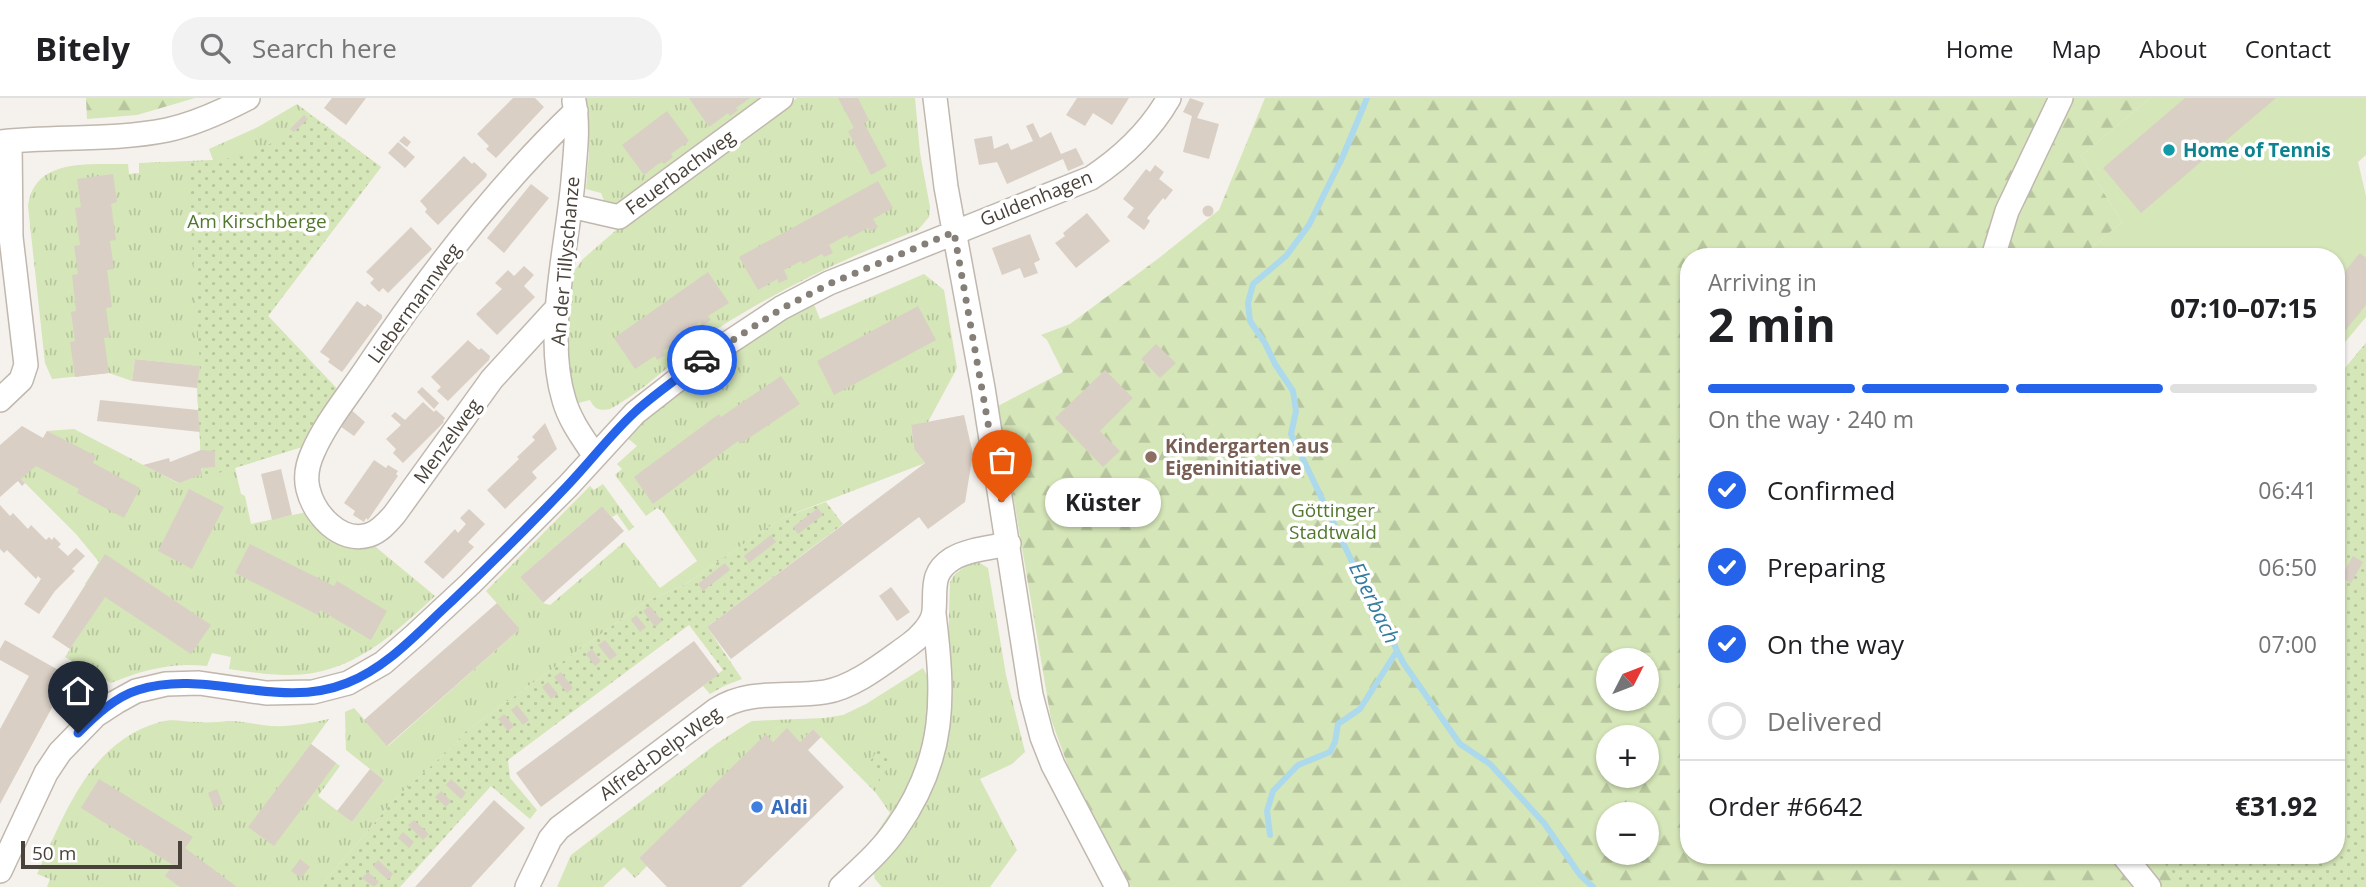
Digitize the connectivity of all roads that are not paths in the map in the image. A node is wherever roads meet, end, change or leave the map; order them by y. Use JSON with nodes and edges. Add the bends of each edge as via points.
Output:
{"nodes":[{"id":1,"x":248,"y":98,"type":"edge"},
{"id":2,"x":781,"y":98,"type":"edge"},
{"id":3,"x":934,"y":98,"type":"edge"},
{"id":4,"x":1169,"y":98,"type":"edge"},
{"id":5,"x":2061,"y":98,"type":"edge"},
{"id":6,"x":574,"y":104,"type":"edge"},
{"id":7,"x":5,"y":141,"type":"edge"},
{"id":8,"x":571,"y":206,"type":"junction"},
{"id":9,"x":954,"y":232,"type":"junction"},
{"id":10,"x":1996,"y":248,"type":"edge"},
{"id":11,"x":558,"y":307,"type":"junction"},
{"id":12,"x":0,"y":400,"type":"edge"},
{"id":13,"x":594,"y":456,"type":"junction"},
{"id":14,"x":323,"y":518,"type":"joint"},
{"id":15,"x":1009,"y":544,"type":"junction"},
{"id":16,"x":934,"y":614,"type":"junction"},
{"id":17,"x":2130,"y":864,"type":"edge"},
{"id":18,"x":0,"y":871,"type":"edge"},
{"id":19,"x":527,"y":887,"type":"edge"},
{"id":20,"x":841,"y":887,"type":"edge"},
{"id":21,"x":1117,"y":887,"type":"edge"},
{"id":22,"x":2149,"y":887,"type":"edge"}],
"edges":[{"from":1,"to":7,"type":"street","via":[[168,130]]},
{"from":2,"to":8,"type":"street","name":"Feuerbachweg","via":[[620,217]]},
{"from":3,"to":9,"type":"street"},
{"from":4,"to":9,"type":"street","name":"Guldenhagen","via":[[1139,140],[1091,178]]},
{"from":5,"to":10,"type":"street","via":[[2007,211]]},
{"from":6,"to":8,"type":"street","name":"An der Tillyschanze"},
{"from":6,"to":14,"type":"street","name":"Liebermannweg","via":[[433,275],[323,433],[308,466],[307,486]]},
{"from":7,"to":12,"type":"street","via":[[26,365],[22,380]]},
{"from":8,"to":11,"type":"street","name":"An der Tillyschanze"},
{"from":9,"to":13,"type":"street","name":"Guldenhagen","via":[[829,284],[770,315],[635,413]]},
{"from":9,"to":15,"type":"street"},
{"from":11,"to":13,"type":"street","name":"An der Tillyschanze","via":[[557,370],[564,400]]},
{"from":11,"to":14,"type":"street","name":"Menzelweg","via":[[492,379],[381,529],[368,536],[351,536],[333,529]]},
{"from":13,"to":18,"type":"street","name":"Guldenhagen","via":[[414,636],[383,663],[348,683],[313,692],[266,693],[199,683],[166,684],[136,691],[96,715],[46,773]]},
{"from":15,"to":16,"type":"street","via":[[967,553],[943,566],[935,578]]},
{"from":15,"to":21,"type":"street","via":[[1031,695],[1042,737]]},
{"from":16,"to":19,"type":"street","name":"Alfred-Delp-Weg","via":[[916,640],[843,686],[815,693],[755,695],[722,706],[559,828]]},
{"from":16,"to":20,"type":"street","via":[[941,701],[929,765],[895,831]]},
{"from":17,"to":22,"type":"street"}]}
